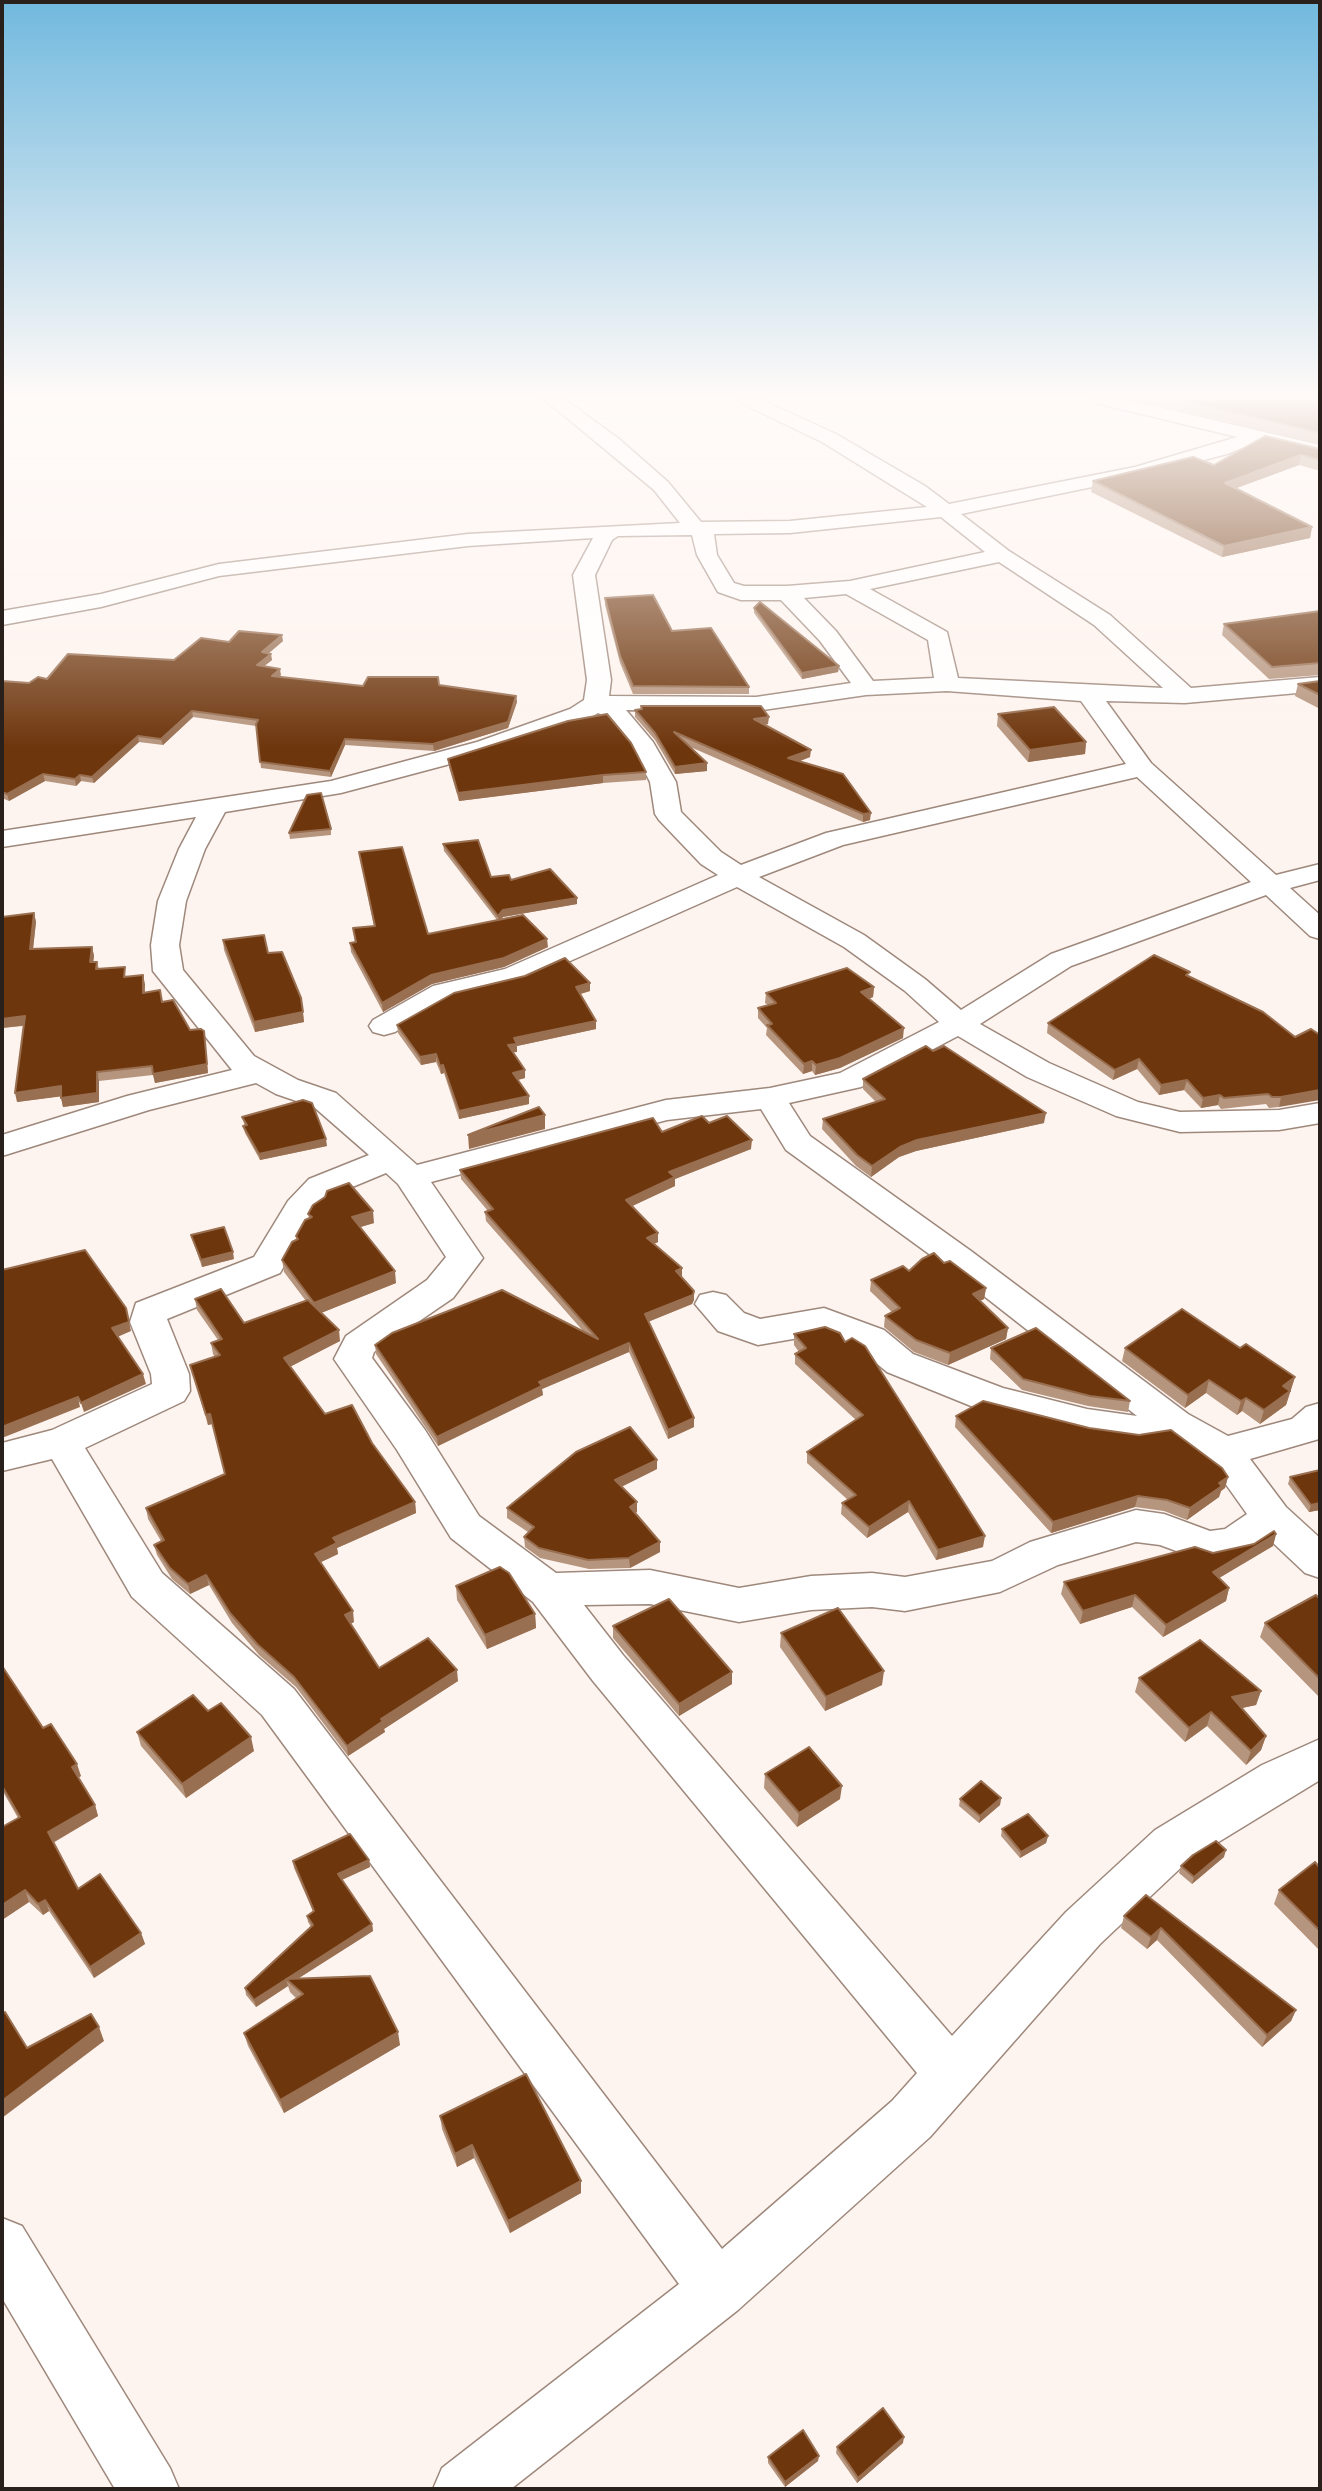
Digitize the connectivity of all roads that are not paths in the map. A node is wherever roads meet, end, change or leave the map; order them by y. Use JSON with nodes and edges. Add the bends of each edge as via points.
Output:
{"nodes":[{"id":1,"x":687,"y":515,"type":"edge"},
{"id":2,"x":903,"y":515,"type":"edge"},
{"id":3,"x":950,"y":515,"type":"edge"},
{"id":4,"x":613,"y":530,"type":"junction"},
{"id":5,"x":700,"y":530,"type":"junction"},
{"id":6,"x":1002,"y":555,"type":"junction"},
{"id":7,"x":850,"y":587,"type":"junction"},
{"id":8,"x":788,"y":593,"type":"junction"},
{"id":9,"x":2,"y":603,"type":"edge"},
{"id":10,"x":31,"y":613,"type":"junction"},
{"id":11,"x":2,"y":618,"type":"edge"},
{"id":12,"x":947,"y":684,"type":"junction"},
{"id":13,"x":1320,"y":684,"type":"edge"},
{"id":14,"x":866,"y":688,"type":"junction"},
{"id":15,"x":1088,"y":694,"type":"junction"},
{"id":16,"x":1185,"y":696,"type":"junction"},
{"id":17,"x":596,"y":703,"type":"junction"},
{"id":18,"x":1142,"y":768,"type":"junction"},
{"id":19,"x":215,"y":806,"type":"junction"},
{"id":20,"x":9,"y":830,"type":"edge"},
{"id":21,"x":1320,"y":872,"type":"edge"},
{"id":22,"x":737,"y":876,"type":"junction"},
{"id":23,"x":1268,"y":885,"type":"junction"},
{"id":24,"x":1320,"y":930,"type":"edge"},
{"id":25,"x":959,"y":1024,"type":"junction"},
{"id":26,"x":384,"y":1026,"type":"dead end"},
{"id":27,"x":258,"y":1073,"type":"junction"},
{"id":28,"x":771,"y":1098,"type":"junction"},
{"id":29,"x":1320,"y":1113,"type":"edge"},
{"id":30,"x":2,"y":1146,"type":"edge"},
{"id":31,"x":401,"y":1168,"type":"junction"},
{"id":32,"x":713,"y":1304,"type":"dead end"},
{"id":33,"x":1320,"y":1417,"type":"edge"},
{"id":34,"x":1174,"y":1424,"type":"junction"},
{"id":35,"x":62,"y":1442,"type":"junction"},
{"id":36,"x":1224,"y":1452,"type":"junction"},
{"id":37,"x":2,"y":1457,"type":"edge"},
{"id":38,"x":1272,"y":1518,"type":"junction"},
{"id":39,"x":1320,"y":1562,"type":"edge"},
{"id":40,"x":548,"y":1590,"type":"junction"},
{"id":41,"x":1320,"y":1758,"type":"edge"},
{"id":42,"x":951,"y":2074,"type":"junction"},
{"id":43,"x":2,"y":2246,"type":"edge"},
{"id":44,"x":719,"y":2291,"type":"junction"},
{"id":45,"x":149,"y":2489,"type":"edge"},
{"id":46,"x":463,"y":2489,"type":"edge"}],
"edges":[{"from":1,"to":5,"type":"street"},
{"from":2,"to":5,"type":"street","via":[[790,527]]},
{"from":3,"to":6,"type":"street"},
{"from":4,"to":5,"type":"street"},
{"from":4,"to":10,"type":"street","via":[[468,540],[219,570]]},
{"from":4,"to":17,"type":"street","via":[[604,536],[584,575],[599,680]]},
{"from":5,"to":8,"type":"street","via":[[707,555],[726,587],[741,593]]},
{"from":6,"to":7,"type":"street"},
{"from":6,"to":16,"type":"street","via":[[1102,620]]},
{"from":7,"to":8,"type":"street"},
{"from":7,"to":12,"type":"street","via":[[939,637]]},
{"from":8,"to":14,"type":"street","via":[[828,636]]},
{"from":9,"to":10,"type":"street"},
{"from":10,"to":11,"type":"street"},
{"from":12,"to":14,"type":"street"},
{"from":12,"to":15,"type":"street"},
{"from":13,"to":16,"type":"street"},
{"from":14,"to":17,"type":"street","via":[[756,704]]},
{"from":15,"to":16,"type":"street"},
{"from":15,"to":18,"type":"street"},
{"from":17,"to":19,"type":"street","via":[[543,727],[402,772]]},
{"from":17,"to":22,"type":"street","via":[[614,712],[644,747],[663,782],[668,814],[704,852]]},
{"from":18,"to":22,"type":"street","via":[[835,839]]},
{"from":18,"to":23,"type":"street"},
{"from":19,"to":20,"type":"street"},
{"from":19,"to":27,"type":"street","via":[[172,901],[165,945],[168,971],[243,1063]]},
{"from":21,"to":23,"type":"street"},
{"from":22,"to":25,"type":"street","via":[[854,941]]},
{"from":22,"to":26,"type":"street","via":[[515,975],[444,992]]},
{"from":23,"to":24,"type":"street"},
{"from":23,"to":25,"type":"street","via":[[1061,960]]},
{"from":25,"to":28,"type":"street","via":[[850,1080]]},
{"from":25,"to":29,"type":"street","via":[[1038,1070],[1127,1108],[1180,1122],[1279,1120]]},
{"from":27,"to":30,"type":"street","via":[[138,1103]]},
{"from":27,"to":31,"type":"street","via":[[325,1100]]},
{"from":28,"to":31,"type":"street","via":[[666,1110]]},
{"from":28,"to":34,"type":"street","via":[[798,1143]]},
{"from":31,"to":35,"type":"street","via":[[321,1187],[300,1209],[267,1265],[149,1312],[148,1322],[170,1374],[171,1391]]},
{"from":31,"to":40,"type":"street","via":[[465,1258],[440,1289],[359,1345],[353,1359],[465,1527]]},
{"from":32,"to":34,"type":"street","via":[[731,1322],[758,1332],[824,1321],[871,1339],[900,1363],[994,1400],[1137,1430]]},
{"from":33,"to":36,"type":"street","via":[[1305,1429]]},
{"from":34,"to":36,"type":"street"},
{"from":35,"to":37,"type":"street"},
{"from":35,"to":44,"type":"street","via":[[147,1586],[278,1702]]},
{"from":36,"to":38,"type":"street"},
{"from":38,"to":39,"type":"street"},
{"from":38,"to":40,"type":"street","via":[[1235,1543],[1209,1547],[1164,1530],[1136,1526],[1045,1553],[1000,1576],[905,1594],[872,1590],[811,1593],[739,1605],[650,1587]]},
{"from":40,"to":42,"type":"street","via":[[608,1668]]},
{"from":41,"to":42,"type":"street","via":[[1172,1844],[1083,1928]]},
{"from":42,"to":44,"type":"street","via":[[911,2119]]},
{"from":43,"to":45,"type":"street"},
{"from":44,"to":46,"type":"street"}]}
